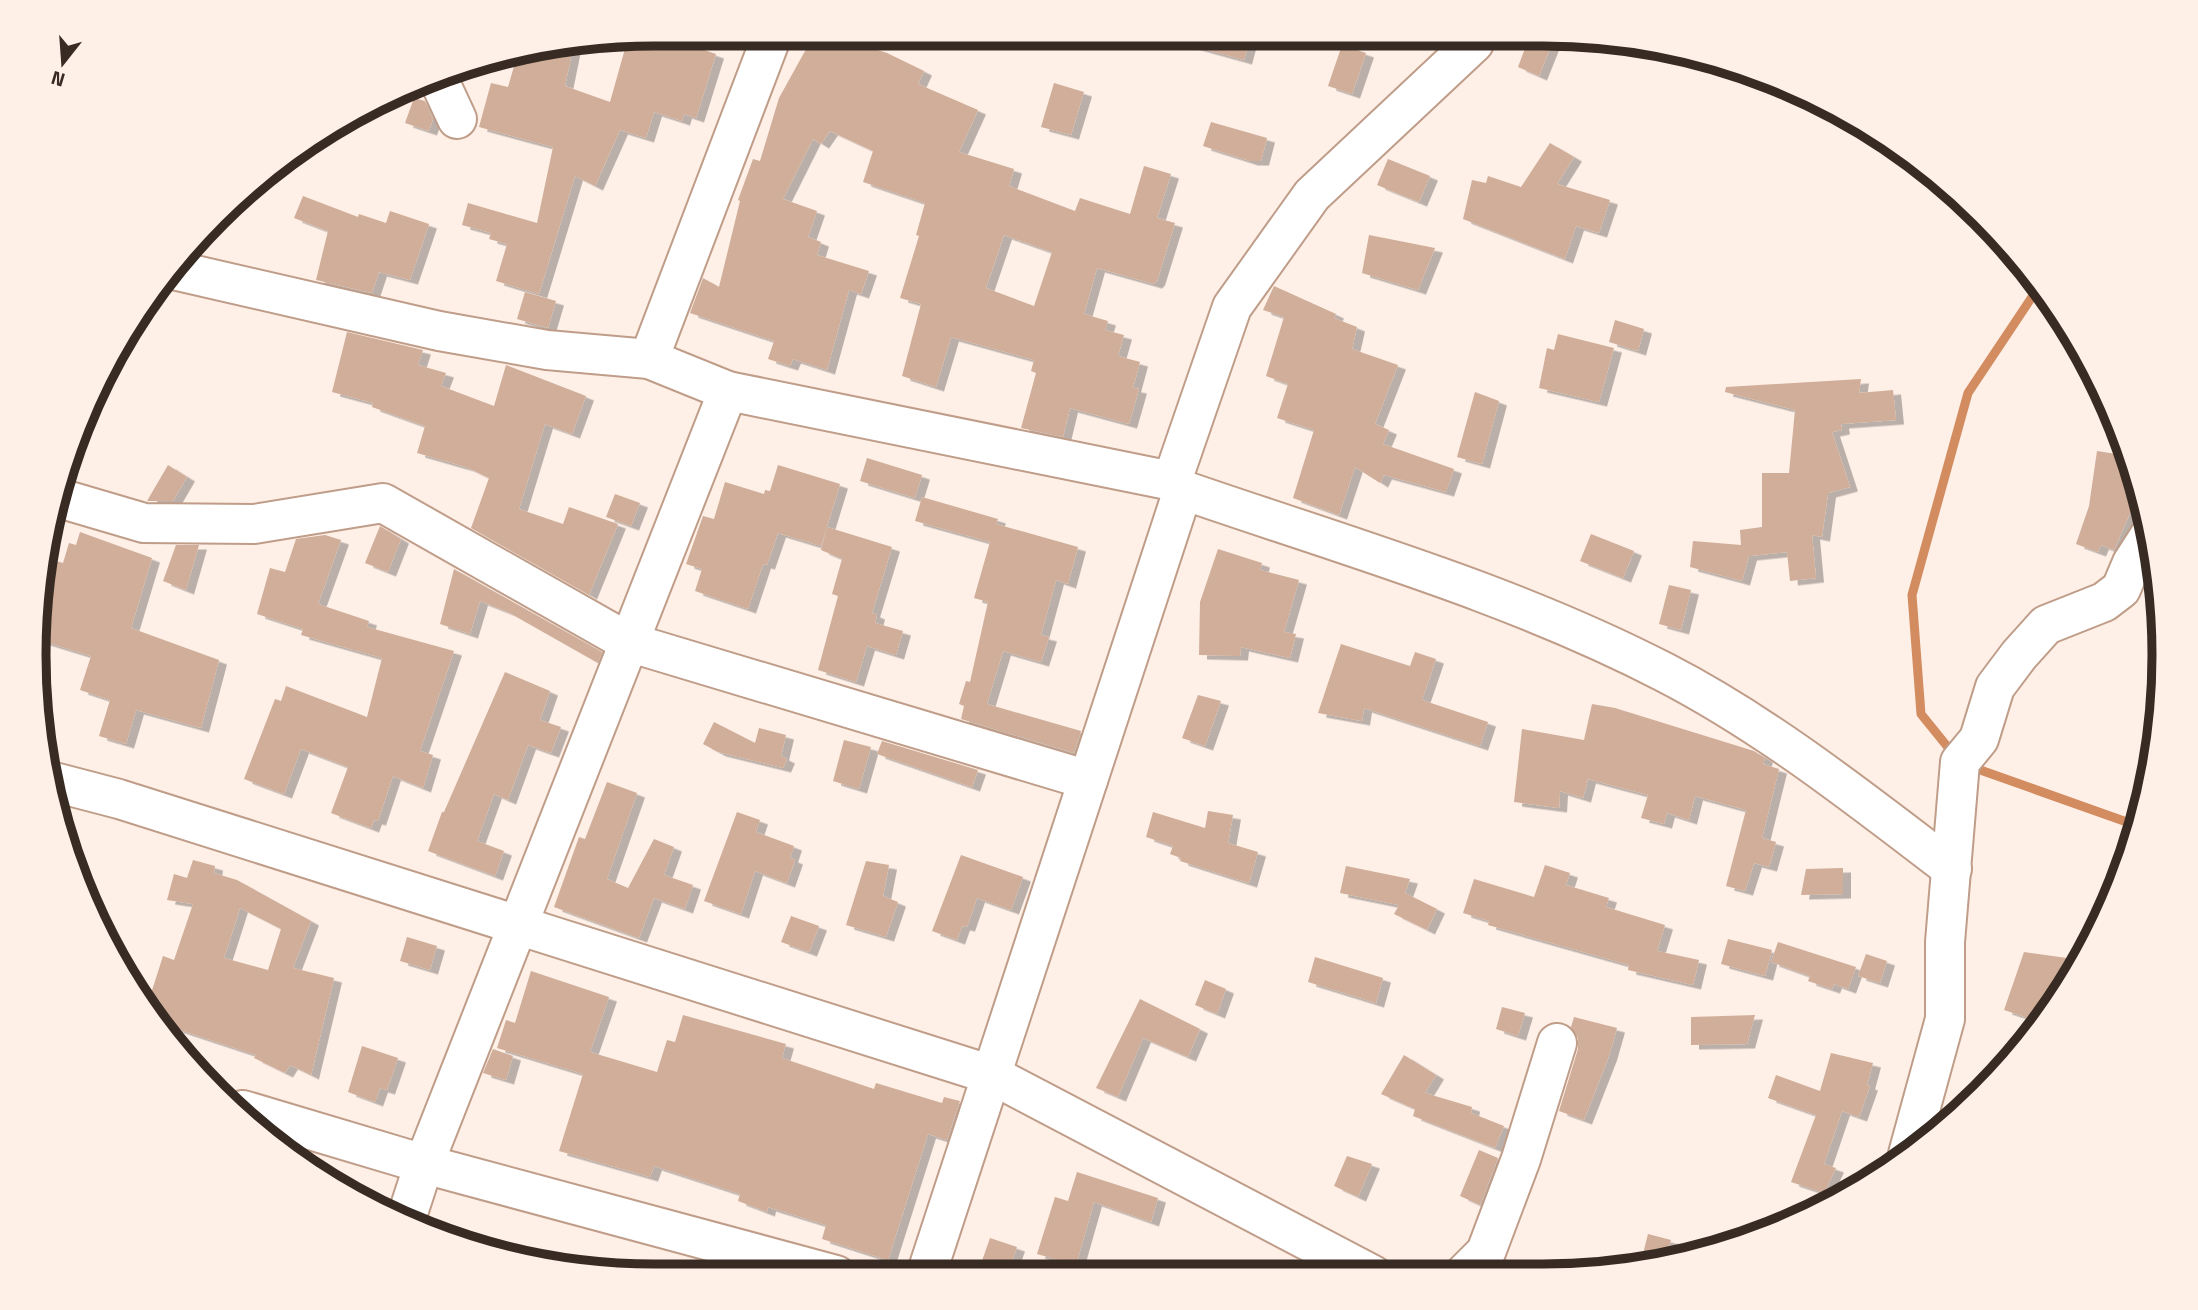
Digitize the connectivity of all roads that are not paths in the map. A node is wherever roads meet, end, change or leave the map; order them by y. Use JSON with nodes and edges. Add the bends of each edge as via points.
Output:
{"nodes":[{"id":1,"x":768,"y":46,"type":"edge"},
{"id":2,"x":1471,"y":46,"type":"edge"},
{"id":3,"x":441,"y":85,"type":"edge"},
{"id":4,"x":457,"y":119,"type":"dead end"},
{"id":5,"x":181,"y":272,"type":"edge"},
{"id":6,"x":649,"y":359,"type":"junction"},
{"id":7,"x":728,"y":391,"type":"junction"},
{"id":8,"x":1177,"y":485,"type":"junction"},
{"id":9,"x":65,"y":500,"type":"edge"},
{"id":10,"x":2143,"y":547,"type":"edge"},
{"id":11,"x":628,"y":642,"type":"junction"},
{"id":12,"x":1088,"y":780,"type":"junction"},
{"id":13,"x":59,"y":783,"type":"edge"},
{"id":14,"x":1952,"y":869,"type":"junction"},
{"id":15,"x":516,"y":926,"type":"junction"},
{"id":16,"x":1557,"y":1043,"type":"dead end"},
{"id":17,"x":992,"y":1075,"type":"junction"},
{"id":18,"x":253,"y":1113,"type":"edge"},
{"id":19,"x":1912,"y":1141,"type":"edge"},
{"id":20,"x":424,"y":1164,"type":"junction"},
{"id":21,"x":408,"y":1212,"type":"edge"},
{"id":22,"x":795,"y":1264,"type":"edge"},
{"id":23,"x":930,"y":1264,"type":"edge"},
{"id":24,"x":1352,"y":1264,"type":"edge"},
{"id":25,"x":1474,"y":1264,"type":"edge"}],
"edges":[{"from":1,"to":6,"type":"street"},
{"from":2,"to":8,"type":"street","via":[[1312,195],[1232,307]]},
{"from":3,"to":4,"type":"street"},
{"from":5,"to":6,"type":"street","via":[[439,331],[547,350]]},
{"from":6,"to":7,"type":"street"},
{"from":7,"to":8,"type":"street"},
{"from":7,"to":11,"type":"street"},
{"from":8,"to":12,"type":"street"},
{"from":8,"to":14,"type":"street","via":[[1537,612],[1665,672],[1770,735]]},
{"from":9,"to":11,"type":"street","via":[[144,523],[254,523],[383,503]]},
{"from":10,"to":14,"type":"street","via":[[2121,589],[2104,602],[2046,625],[1995,687],[1979,739],[1960,762]]},
{"from":11,"to":12,"type":"street"},
{"from":11,"to":15,"type":"street"},
{"from":12,"to":17,"type":"street"},
{"from":13,"to":15,"type":"street"},
{"from":14,"to":19,"type":"street","via":[[1945,942],[1945,1019]]},
{"from":15,"to":17,"type":"street"},
{"from":15,"to":20,"type":"street"},
{"from":16,"to":25,"type":"street","via":[[1521,1159],[1486,1252]]},
{"from":17,"to":23,"type":"street"},
{"from":17,"to":24,"type":"street"},
{"from":18,"to":20,"type":"street"},
{"from":20,"to":21,"type":"street"},
{"from":20,"to":22,"type":"street"}]}
